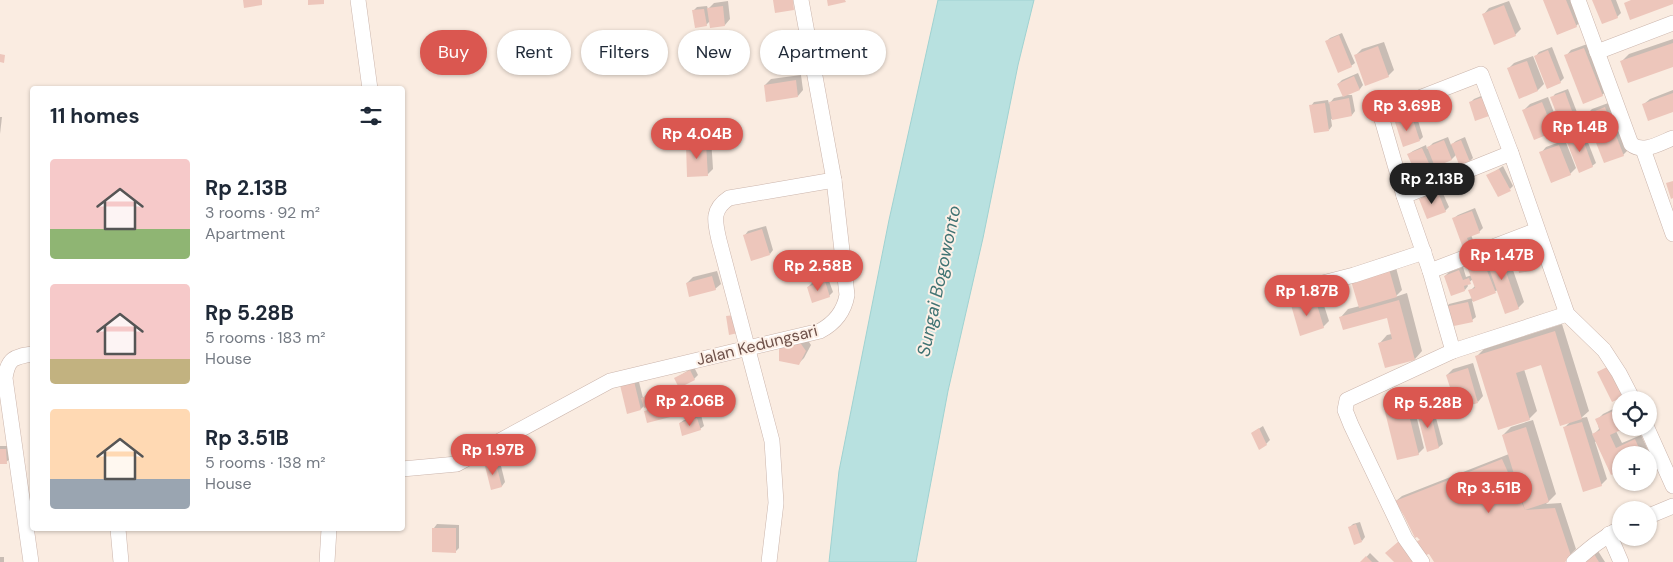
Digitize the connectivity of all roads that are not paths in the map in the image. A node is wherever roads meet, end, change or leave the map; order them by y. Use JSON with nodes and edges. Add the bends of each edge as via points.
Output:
{"nodes":[{"id":1,"x":358,"y":0,"type":"edge"},
{"id":2,"x":801,"y":0,"type":"edge"},
{"id":3,"x":1578,"y":0,"type":"edge"},
{"id":4,"x":1673,"y":24,"type":"edge"},
{"id":5,"x":1597,"y":52,"type":"junction"},
{"id":6,"x":370,"y":86,"type":"edge"},
{"id":7,"x":1673,"y":138,"type":"edge"},
{"id":8,"x":1642,"y":149,"type":"junction"},
{"id":9,"x":1511,"y":153,"type":"junction"},
{"id":10,"x":834,"y":180,"type":"junction"},
{"id":11,"x":1404,"y":196,"type":"junction"},
{"id":12,"x":1537,"y":230,"type":"junction"},
{"id":13,"x":1673,"y":234,"type":"edge"},
{"id":14,"x":1424,"y":252,"type":"junction"},
{"id":15,"x":1430,"y":270,"type":"junction"},
{"id":16,"x":1280,"y":294,"type":"dead end"},
{"id":17,"x":1567,"y":314,"type":"junction"},
{"id":18,"x":749,"y":348,"type":"junction"},
{"id":19,"x":1454,"y":350,"type":"junction"},
{"id":20,"x":30,"y":354,"type":"edge"},
{"id":21,"x":1628,"y":391,"type":"edge"},
{"id":22,"x":1651,"y":436,"type":"edge"},
{"id":23,"x":405,"y":470,"type":"edge"},
{"id":24,"x":1673,"y":486,"type":"edge"},
{"id":25,"x":1673,"y":506,"type":"edge"},
{"id":26,"x":1657,"y":513,"type":"edge"},
{"id":27,"x":118,"y":531,"type":"edge"},
{"id":28,"x":329,"y":531,"type":"edge"},
{"id":29,"x":1612,"y":533,"type":"edge"},
{"id":30,"x":1618,"y":546,"type":"edge"},
{"id":31,"x":31,"y":562,"type":"edge"},
{"id":32,"x":121,"y":562,"type":"edge"},
{"id":33,"x":327,"y":562,"type":"edge"},
{"id":34,"x":769,"y":562,"type":"edge"},
{"id":35,"x":1422,"y":562,"type":"edge"},
{"id":36,"x":1574,"y":562,"type":"edge"},
{"id":37,"x":1621,"y":562,"type":"edge"}],
"edges":[{"from":1,"to":6,"type":"street"},
{"from":2,"to":10,"type":"street","name":"Jalan Kedungsari"},
{"from":3,"to":5,"type":"street"},
{"from":4,"to":5,"type":"street"},
{"from":5,"to":8,"type":"street","via":[[1631,144]]},
{"from":7,"to":8,"type":"street"},
{"from":8,"to":13,"type":"street"},
{"from":9,"to":11,"type":"street"},
{"from":9,"to":11,"type":"street","via":[[1481,74],[1391,110],[1382,114],[1381,119]]},
{"from":9,"to":12,"type":"street"},
{"from":10,"to":18,"type":"street","name":"Jalan Kedungsari","via":[[846,303],[833,323],[820,331]]},
{"from":10,"to":18,"type":"street","via":[[729,198],[721,203],[716,227]]},
{"from":11,"to":14,"type":"street"},
{"from":12,"to":15,"type":"street"},
{"from":12,"to":17,"type":"street"},
{"from":14,"to":15,"type":"street"},
{"from":14,"to":16,"type":"street"},
{"from":15,"to":19,"type":"street"},
{"from":17,"to":19,"type":"street"},
{"from":17,"to":21,"type":"street","via":[[1604,350]]},
{"from":18,"to":23,"type":"street","name":"Jalan Kedungsari","via":[[610,381],[457,464]]},
{"from":18,"to":34,"type":"street","via":[[772,441],[776,503]]},
{"from":19,"to":35,"type":"street","via":[[1352,396],[1345,405],[1351,426],[1397,523]]},
{"from":20,"to":31,"type":"street","via":[[12,359],[5,378]]},
{"from":22,"to":24,"type":"street"},
{"from":25,"to":26,"type":"street"},
{"from":27,"to":32,"type":"street"},
{"from":28,"to":33,"type":"street"},
{"from":29,"to":36,"type":"street"},
{"from":30,"to":37,"type":"street"}]}
